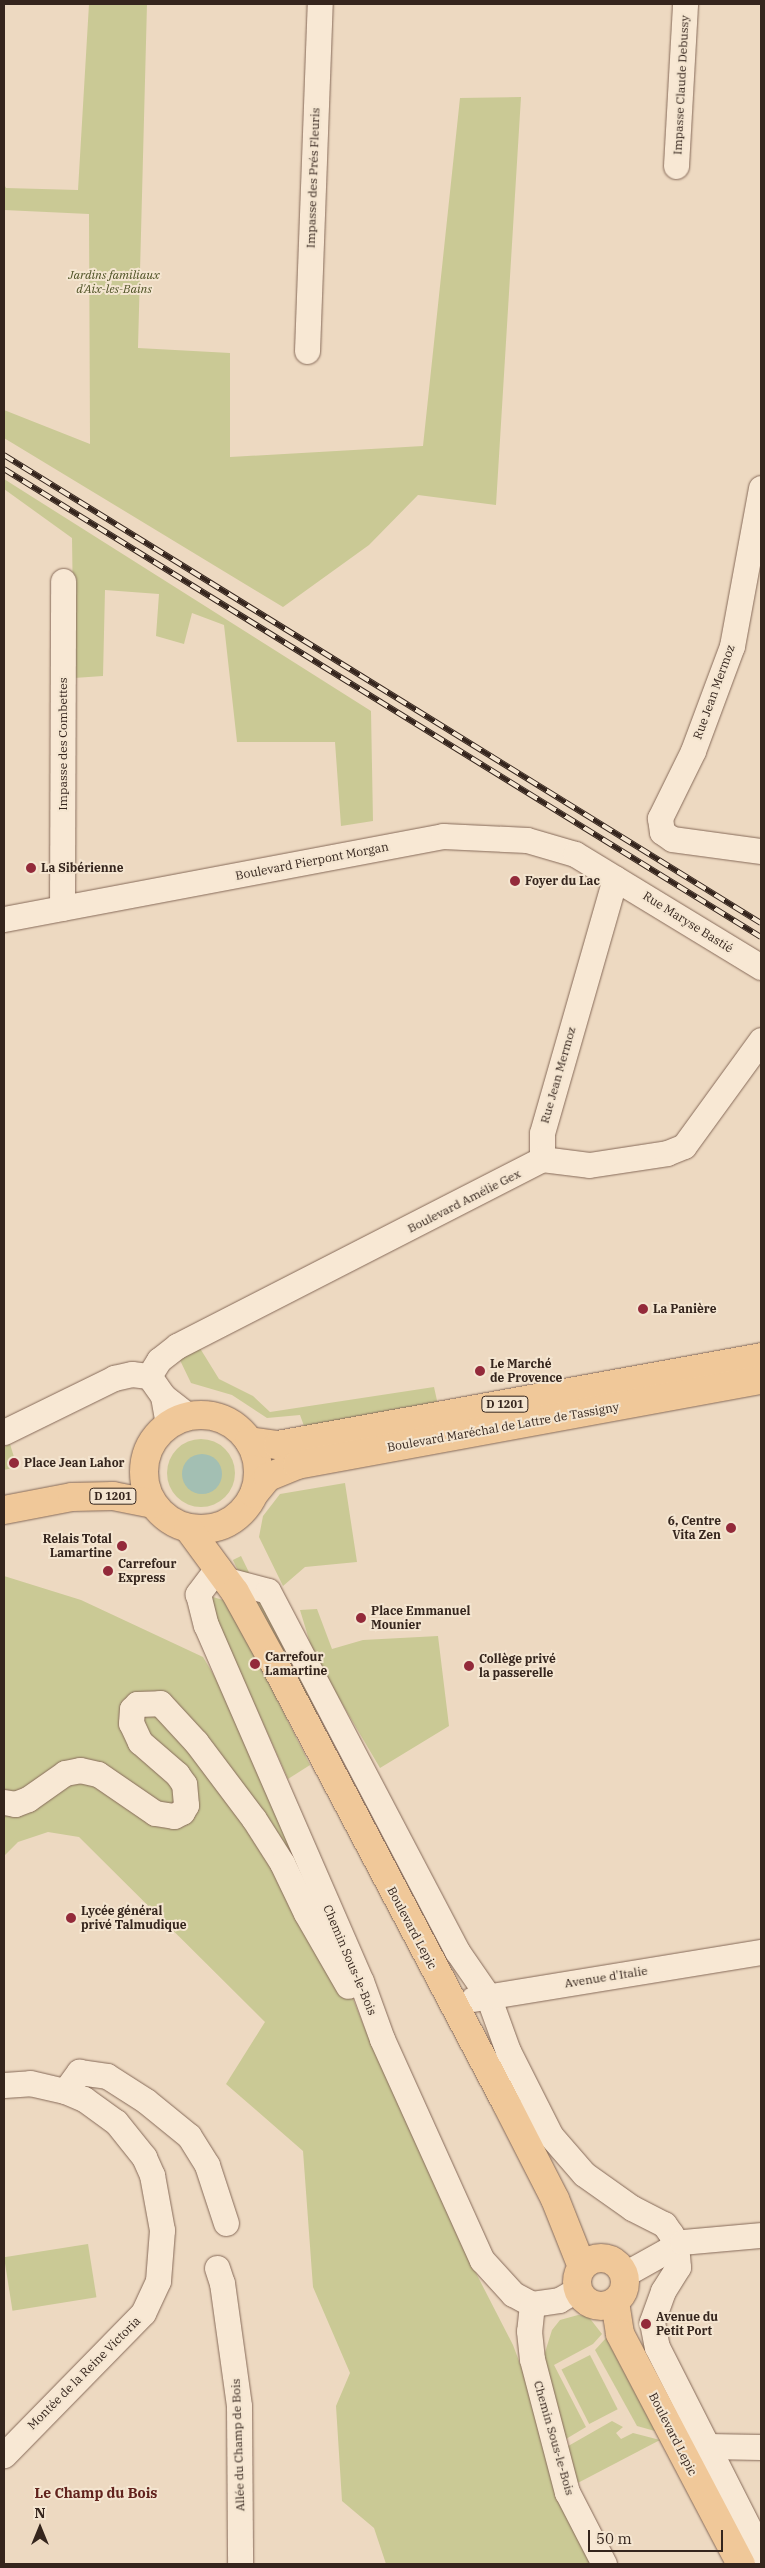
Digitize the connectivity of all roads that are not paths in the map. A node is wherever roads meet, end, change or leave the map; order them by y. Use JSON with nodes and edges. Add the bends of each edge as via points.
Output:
{"nodes":[{"id":1,"x":320,"y":4,"type":"edge"},
{"id":2,"x":685,"y":4,"type":"edge"},
{"id":3,"x":676,"y":166,"type":"dead end"},
{"id":4,"x":307,"y":351,"type":"dead end"},
{"id":5,"x":761,"y":488,"type":"edge"},
{"id":6,"x":63,"y":581,"type":"dead end"},
{"id":7,"x":761,"y":851,"type":"edge"},
{"id":8,"x":615,"y":878,"type":"junction"},
{"id":9,"x":62,"y":908,"type":"junction"},
{"id":10,"x":4,"y":919,"type":"edge"},
{"id":11,"x":761,"y":967,"type":"edge"},
{"id":12,"x":761,"y":1040,"type":"edge"},
{"id":13,"x":542,"y":1159,"type":"junction"},
{"id":14,"x":761,"y":1357,"type":"edge"},
{"id":15,"x":761,"y":1380,"type":"edge"},
{"id":16,"x":156,"y":1386,"type":"junction"},
{"id":17,"x":178,"y":1420,"type":"junction"},
{"id":18,"x":5,"y":1429,"type":"edge"},
{"id":19,"x":249,"y":1441,"type":"junction"},
{"id":20,"x":144,"y":1462,"type":"junction"},
{"id":21,"x":254,"y":1494,"type":"junction"},
{"id":22,"x":72,"y":1497,"type":"junction"},
{"id":23,"x":153,"y":1504,"type":"junction"},
{"id":24,"x":4,"y":1510,"type":"edge"},
{"id":25,"x":223,"y":1525,"type":"junction"},
{"id":26,"x":188,"y":1528,"type":"junction"},
{"id":27,"x":222,"y":1573,"type":"junction"},
{"id":28,"x":4,"y":1802,"type":"edge"},
{"id":29,"x":761,"y":1952,"type":"edge"},
{"id":30,"x":488,"y":1996,"type":"junction"},
{"id":31,"x":451,"y":2002,"type":"junction"},
{"id":32,"x":382,"y":2039,"type":"junction"},
{"id":33,"x":4,"y":2085,"type":"edge"},
{"id":34,"x":65,"y":2091,"type":"junction"},
{"id":35,"x":226,"y":2223,"type":"dead end"},
{"id":36,"x":761,"y":2235,"type":"edge"},
{"id":37,"x":676,"y":2244,"type":"junction"},
{"id":38,"x":217,"y":2268,"type":"dead end"},
{"id":39,"x":622,"y":2271,"type":"junction"},
{"id":40,"x":568,"y":2283,"type":"junction"},
{"id":41,"x":612,"y":2303,"type":"junction"},
{"id":42,"x":707,"y":2446,"type":"junction"},
{"id":43,"x":761,"y":2447,"type":"edge"},
{"id":44,"x":4,"y":2455,"type":"edge"},
{"id":45,"x":761,"y":2552,"type":"edge"},
{"id":46,"x":240,"y":2564,"type":"edge"},
{"id":47,"x":604,"y":2564,"type":"edge"},
{"id":48,"x":741,"y":2564,"type":"edge"}],
"edges":[{"from":1,"to":4,"type":"street","name":"Impasse des Prés Fleuris"},
{"from":2,"to":3,"type":"street","name":"Impasse Claude Debussy"},
{"from":5,"to":7,"type":"street","name":"Rue Jean Mermoz","via":[[732,646],[693,752],[660,818],[662,832],[687,842]]},
{"from":6,"to":9,"type":"street","name":"Impasse des Combettes"},
{"from":8,"to":9,"type":"street","name":"Boulevard Pierpont Morgan","via":[[575,854],[526,840],[443,836]]},
{"from":8,"to":11,"type":"street","name":"Rue Maryse Bastié"},
{"from":8,"to":13,"type":"street","name":"Rue Jean Mermoz","via":[[542,1133]]},
{"from":9,"to":10,"type":"street","name":"Boulevard Pierpont Morgan"},
{"from":12,"to":13,"type":"street","via":[[684,1146],[667,1153],[589,1165]]},
{"from":13,"to":16,"type":"street","name":"Boulevard Amélie Gex","via":[[177,1346],[159,1360]]},
{"from":14,"to":19,"type":"main road","name":"Boulevard Maréchal de Lattre de Tassigny","number":"D 1201","via":[[278,1445]]},
{"from":15,"to":21,"type":"main road","name":"Boulevard Maréchal de Lattre de Tassigny","number":"D 1201","via":[[297,1465],[268,1477]]},
{"from":16,"to":17,"type":"street"},
{"from":16,"to":18,"type":"street","via":[[132,1374],[114,1378]]},
{"from":17,"to":19,"type":"main road","via":[[206,1415],[223,1419],[238,1428]]},
{"from":17,"to":20,"type":"main road","via":[[149,1448]]},
{"from":19,"to":21,"type":"main road","via":[[258,1467]]},
{"from":20,"to":22,"type":"main road","number":"D 1201","via":[[130,1472]]},
{"from":20,"to":23,"type":"main road","via":[[143,1476]]},
{"from":21,"to":25,"type":"main road","via":[[241,1513]]},
{"from":22,"to":23,"type":"main road","number":"D 1201","via":[[113,1496]]},
{"from":22,"to":24,"type":"main road","number":"D 1201"},
{"from":23,"to":26,"type":"main road","via":[[170,1520]]},
{"from":25,"to":26,"type":"main road","via":[[208,1529]]},
{"from":25,"to":27,"type":"main road"},
{"from":26,"to":27,"type":"main road","name":"Boulevard Lepic"},
{"from":27,"to":30,"type":"street","via":[[268,1591],[458,1951]]},
{"from":27,"to":31,"type":"main road","name":"Boulevard Lepic"},
{"from":27,"to":32,"type":"street","name":"Chemin Sous-le-Bois","via":[[198,1594],[206,1625],[361,1981]]},
{"from":28,"to":32,"type":"street","via":[[15,1804],[28,1799],[65,1773],[80,1770],[98,1774],[156,1813],[174,1816],[182,1812],[186,1805],[184,1784],[140,1742],[131,1723],[132,1709],[137,1704],[160,1704],[215,1766],[254,1819],[282,1863],[328,1953]]},
{"from":29,"to":30,"type":"street","name":"Avenue d'Italie"},
{"from":30,"to":31,"type":"street","name":"Avenue d'Italie"},
{"from":30,"to":37,"type":"street","via":[[508,2051],[551,2136],[609,2193],[664,2224]]},
{"from":31,"to":40,"type":"main road","name":"Boulevard Lepic","via":[[506,2103]]},
{"from":32,"to":40,"type":"street","name":"Chemin Sous-le-Bois","via":[[482,2260],[495,2275]]},
{"from":33,"to":34,"type":"street","name":"Montée de la Reine Victoria","via":[[30,2084]]},
{"from":34,"to":35,"type":"street","via":[[79,2072],[107,2076],[146,2101],[190,2136],[207,2164]]},
{"from":34,"to":44,"type":"street","name":"Montée de la Reine Victoria","via":[[110,2117],[144,2157],[160,2207],[162,2250],[158,2281],[150,2302],[134,2324]]},
{"from":36,"to":37,"type":"street","via":[[704,2238]]},
{"from":37,"to":39,"type":"street"},
{"from":37,"to":42,"type":"street","via":[[678,2267],[663,2291],[652,2322],[657,2347]]},
{"from":38,"to":46,"type":"street","name":"Allée du Champ de Bois","via":[[222,2283],[239,2406]]},
{"from":39,"to":40,"type":"main road","via":[[607,2260]]},
{"from":39,"to":41,"type":"main road","via":[[624,2290]]},
{"from":40,"to":41,"type":"main road","via":[[596,2306]]},
{"from":40,"to":47,"type":"street","name":"Chemin Sous-le-Bois","via":[[529,2346],[567,2492]]},
{"from":41,"to":48,"type":"main road","name":"Boulevard Lepic","via":[[620,2334]]},
{"from":42,"to":43,"type":"street"},
{"from":42,"to":45,"type":"street"}]}
